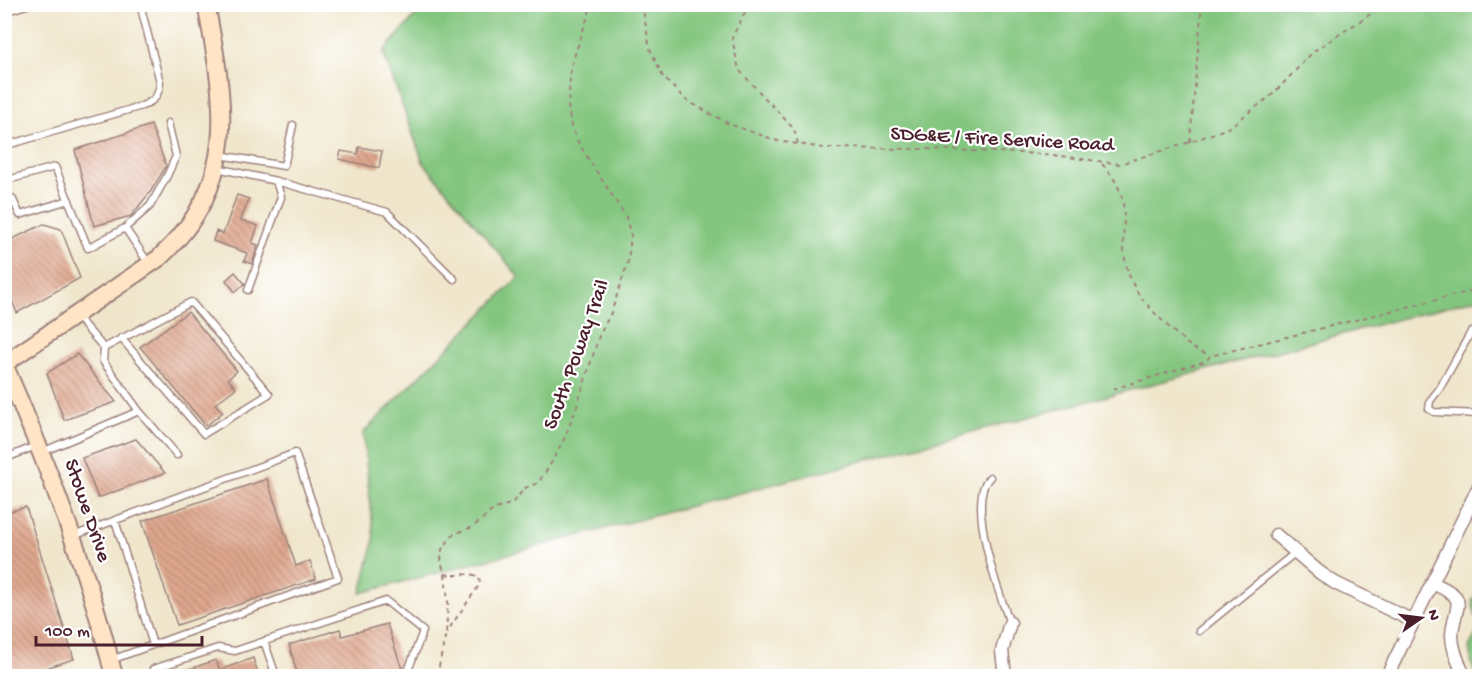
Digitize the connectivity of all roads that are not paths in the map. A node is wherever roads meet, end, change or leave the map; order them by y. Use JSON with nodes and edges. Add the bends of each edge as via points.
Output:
{"nodes":[{"id":1,"x":30,"y":4,"type":"edge"},
{"id":2,"x":140,"y":4,"type":"edge"},
{"id":3,"x":206,"y":4,"type":"edge"},
{"id":4,"x":4,"y":12,"type":"edge"},
{"id":5,"x":168,"y":123,"type":"dead end"},
{"id":6,"x":293,"y":125,"type":"dead end"},
{"id":7,"x":4,"y":146,"type":"edge"},
{"id":8,"x":218,"y":161,"type":"junction"},
{"id":9,"x":4,"y":181,"type":"edge"},
{"id":10,"x":276,"y":181,"type":"junction"},
{"id":11,"x":69,"y":200,"type":"junction"},
{"id":12,"x":4,"y":201,"type":"edge"},
{"id":13,"x":125,"y":228,"type":"junction"},
{"id":14,"x":150,"y":265,"type":"junction"},
{"id":15,"x":454,"y":279,"type":"dead end"},
{"id":16,"x":248,"y":290,"type":"dead end"},
{"id":17,"x":76,"y":315,"type":"junction"},
{"id":18,"x":1471,"y":332,"type":"dead end"},
{"id":19,"x":121,"y":338,"type":"junction"},
{"id":20,"x":104,"y":348,"type":"junction"},
{"id":21,"x":5,"y":364,"type":"edge"},
{"id":22,"x":139,"y":411,"type":"junction"},
{"id":23,"x":1479,"y":414,"type":"edge"},
{"id":24,"x":40,"y":449,"type":"junction"},
{"id":25,"x":177,"y":455,"type":"dead end"},
{"id":26,"x":4,"y":459,"type":"edge"},
{"id":27,"x":990,"y":477,"type":"dead end"},
{"id":28,"x":1479,"y":484,"type":"edge"},
{"id":29,"x":115,"y":520,"type":"junction"},
{"id":30,"x":1276,"y":535,"type":"dead end"},
{"id":31,"x":72,"y":536,"type":"junction"},
{"id":32,"x":1296,"y":552,"type":"junction"},
{"id":33,"x":1432,"y":583,"type":"junction"},
{"id":34,"x":1413,"y":621,"type":"junction"},
{"id":35,"x":1010,"y":623,"type":"joint"},
{"id":36,"x":1199,"y":631,"type":"dead end"},
{"id":37,"x":264,"y":641,"type":"junction"},
{"id":38,"x":153,"y":645,"type":"junction"},
{"id":39,"x":112,"y":668,"type":"edge"},
{"id":40,"x":155,"y":676,"type":"edge"},
{"id":41,"x":276,"y":676,"type":"edge"},
{"id":42,"x":406,"y":676,"type":"edge"},
{"id":43,"x":1005,"y":676,"type":"edge"},
{"id":44,"x":1387,"y":676,"type":"edge"},
{"id":45,"x":1464,"y":676,"type":"edge"}],
"edges":[{"from":1,"to":4,"type":"lane"},
{"from":2,"to":7,"type":"lane","via":[[160,82],[153,101]]},
{"from":3,"to":8,"type":"street","via":[[222,108]]},
{"from":5,"to":13,"type":"lane","via":[[176,156],[150,206]]},
{"from":6,"to":8,"type":"lane","via":[[284,166]]},
{"from":8,"to":10,"type":"lane"},
{"from":8,"to":14,"type":"street","via":[[200,211],[174,245]]},
{"from":9,"to":11,"type":"lane","via":[[55,167]]},
{"from":10,"to":15,"type":"lane","via":[[387,212]]},
{"from":10,"to":16,"type":"lane","via":[[281,197]]},
{"from":11,"to":12,"type":"lane","via":[[20,215],[12,198]]},
{"from":11,"to":13,"type":"lane","via":[[88,248]]},
{"from":13,"to":14,"type":"lane"},
{"from":14,"to":17,"type":"street"},
{"from":17,"to":20,"type":"lane"},
{"from":17,"to":21,"type":"street"},
{"from":18,"to":23,"type":"lane","via":[[1430,401],[1430,409]]},
{"from":19,"to":19,"type":"lane","via":[[191,302],[269,394],[204,434]]},
{"from":19,"to":20,"type":"lane"},
{"from":20,"to":22,"type":"lane","via":[[102,361]]},
{"from":21,"to":24,"type":"street","name":"Stowe Drive"},
{"from":22,"to":24,"type":"lane"},
{"from":22,"to":25,"type":"lane"},
{"from":24,"to":26,"type":"lane"},
{"from":24,"to":31,"type":"street","name":"Stowe Drive"},
{"from":27,"to":35,"type":"lane","via":[[984,482],[981,521],[998,594]]},
{"from":28,"to":33,"type":"street"},
{"from":29,"to":31,"type":"lane"},
{"from":29,"to":38,"type":"lane"},
{"from":29,"to":38,"type":"lane","via":[[295,453],[338,578]]},
{"from":30,"to":32,"type":"street"},
{"from":31,"to":39,"type":"street","name":"Stowe Drive"},
{"from":32,"to":34,"type":"street","via":[[1335,583]]},
{"from":32,"to":36,"type":"lane"},
{"from":33,"to":34,"type":"street"},
{"from":33,"to":45,"type":"street","via":[[1457,599],[1452,644]]},
{"from":34,"to":44,"type":"street"},
{"from":35,"to":43,"type":"street","via":[[1002,651]]},
{"from":37,"to":40,"type":"lane","via":[[235,651],[218,648],[153,669]]},
{"from":37,"to":41,"type":"lane"},
{"from":37,"to":42,"type":"lane","via":[[386,601],[423,631]]},
{"from":38,"to":39,"type":"lane"}]}
